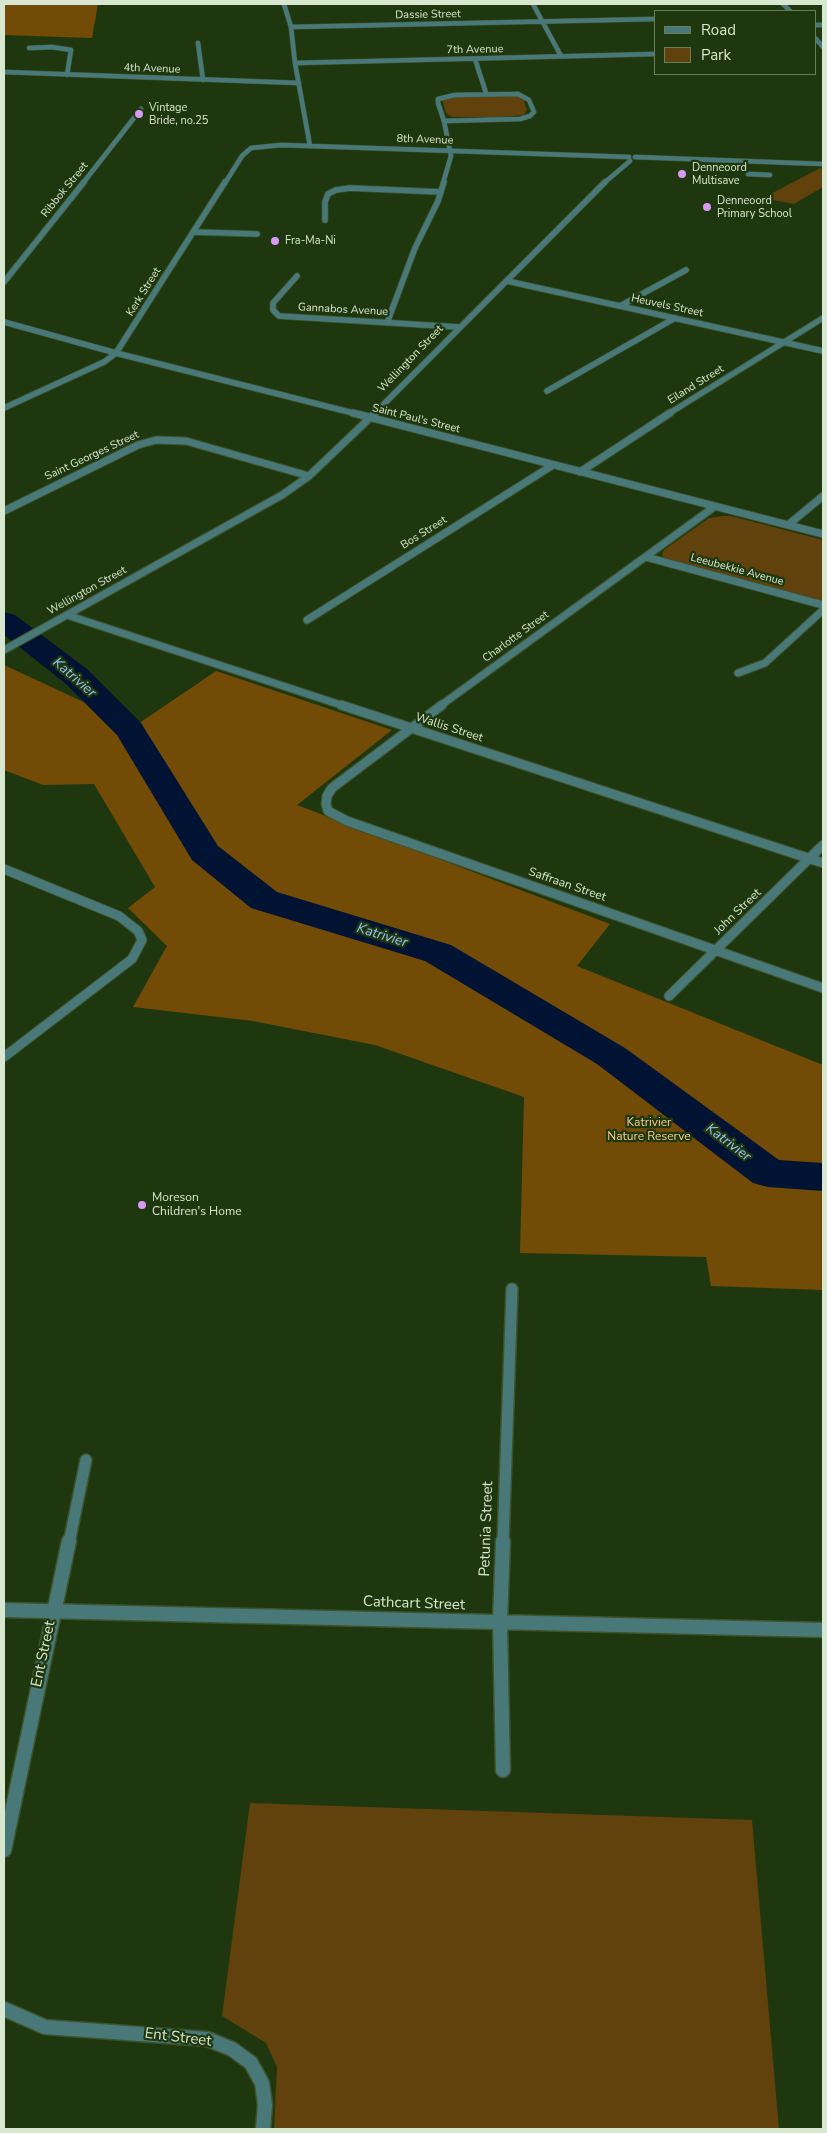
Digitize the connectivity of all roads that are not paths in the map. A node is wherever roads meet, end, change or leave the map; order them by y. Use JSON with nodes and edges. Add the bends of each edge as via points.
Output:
{"nodes":[{"id":1,"x":284,"y":4,"type":"edge"},
{"id":2,"x":533,"y":4,"type":"edge"},
{"id":3,"x":654,"y":19,"type":"edge"},
{"id":4,"x":542,"y":22,"type":"junction"},
{"id":5,"x":291,"y":27,"type":"junction"},
{"id":6,"x":198,"y":43,"type":"dead end"},
{"id":7,"x":29,"y":48,"type":"dead end"},
{"id":8,"x":654,"y":54,"type":"edge"},
{"id":9,"x":561,"y":56,"type":"junction"},
{"id":10,"x":475,"y":59,"type":"junction"},
{"id":11,"x":294,"y":62,"type":"junction"},
{"id":12,"x":4,"y":72,"type":"edge"},
{"id":13,"x":67,"y":75,"type":"junction"},
{"id":14,"x":203,"y":80,"type":"junction"},
{"id":15,"x":299,"y":83,"type":"junction"},
{"id":16,"x":486,"y":93,"type":"junction"},
{"id":17,"x":141,"y":109,"type":"dead end"},
{"id":18,"x":444,"y":120,"type":"junction"},
{"id":19,"x":263,"y":146,"type":"joint"},
{"id":20,"x":310,"y":146,"type":"junction"},
{"id":21,"x":451,"y":151,"type":"junction"},
{"id":22,"x":631,"y":159,"type":"junction"},
{"id":23,"x":760,"y":162,"type":"junction"},
{"id":24,"x":823,"y":164,"type":"edge"},
{"id":25,"x":748,"y":174,"type":"dead end"},
{"id":26,"x":760,"y":174,"type":"junction"},
{"id":27,"x":770,"y":175,"type":"dead end"},
{"id":28,"x":441,"y":192,"type":"junction"},
{"id":29,"x":325,"y":220,"type":"dead end"},
{"id":30,"x":193,"y":232,"type":"junction"},
{"id":31,"x":258,"y":234,"type":"dead end"},
{"id":32,"x":686,"y":270,"type":"dead end"},
{"id":33,"x":297,"y":276,"type":"dead end"},
{"id":34,"x":507,"y":281,"type":"junction"},
{"id":35,"x":4,"y":282,"type":"edge"},
{"id":36,"x":620,"y":306,"type":"junction"},
{"id":37,"x":675,"y":318,"type":"junction"},
{"id":38,"x":823,"y":318,"type":"edge"},
{"id":39,"x":4,"y":322,"type":"edge"},
{"id":40,"x":387,"y":323,"type":"junction"},
{"id":41,"x":458,"y":327,"type":"junction"},
{"id":42,"x":783,"y":341,"type":"junction"},
{"id":43,"x":823,"y":351,"type":"edge"},
{"id":44,"x":116,"y":353,"type":"junction"},
{"id":45,"x":548,"y":391,"type":"dead end"},
{"id":46,"x":4,"y":408,"type":"edge"},
{"id":47,"x":370,"y":418,"type":"junction"},
{"id":48,"x":553,"y":464,"type":"junction"},
{"id":49,"x":580,"y":472,"type":"junction"},
{"id":50,"x":309,"y":476,"type":"junction"},
{"id":51,"x":823,"y":496,"type":"edge"},
{"id":52,"x":714,"y":507,"type":"junction"},
{"id":53,"x":4,"y":511,"type":"edge"},
{"id":54,"x":788,"y":525,"type":"junction"},
{"id":55,"x":823,"y":534,"type":"edge"},
{"id":56,"x":646,"y":557,"type":"junction"},
{"id":57,"x":823,"y":606,"type":"edge"},
{"id":58,"x":823,"y":610,"type":"edge"},
{"id":59,"x":67,"y":615,"type":"junction"},
{"id":60,"x":307,"y":620,"type":"dead end"},
{"id":61,"x":4,"y":650,"type":"edge"},
{"id":62,"x":738,"y":673,"type":"dead end"},
{"id":63,"x":411,"y":727,"type":"junction"},
{"id":64,"x":332,"y":788,"type":"joint"},
{"id":65,"x":823,"y":845,"type":"edge"},
{"id":66,"x":810,"y":858,"type":"junction"},
{"id":67,"x":823,"y":863,"type":"edge"},
{"id":68,"x":4,"y":870,"type":"edge"},
{"id":69,"x":716,"y":950,"type":"junction"},
{"id":70,"x":823,"y":988,"type":"edge"},
{"id":71,"x":669,"y":996,"type":"dead end"},
{"id":72,"x":4,"y":1057,"type":"edge"},
{"id":73,"x":512,"y":1289,"type":"dead end"},
{"id":74,"x":86,"y":1460,"type":"dead end"},
{"id":75,"x":4,"y":1610,"type":"edge"},
{"id":76,"x":53,"y":1611,"type":"junction"},
{"id":77,"x":500,"y":1622,"type":"junction"},
{"id":78,"x":823,"y":1630,"type":"edge"},
{"id":79,"x":503,"y":1770,"type":"dead end"},
{"id":80,"x":4,"y":1850,"type":"edge"},
{"id":81,"x":4,"y":2009,"type":"edge"},
{"id":82,"x":263,"y":2129,"type":"edge"}],
"edges":[{"from":1,"to":5,"type":"street"},
{"from":2,"to":4,"type":"street"},
{"from":3,"to":4,"type":"street","name":"Dassie Street"},
{"from":4,"to":5,"type":"street","name":"Dassie Street"},
{"from":4,"to":9,"type":"street"},
{"from":5,"to":11,"type":"street"},
{"from":6,"to":14,"type":"street"},
{"from":7,"to":13,"type":"street","via":[[71,50]]},
{"from":8,"to":9,"type":"street","name":"7th Avenue"},
{"from":9,"to":10,"type":"street","name":"7th Avenue"},
{"from":10,"to":11,"type":"street","name":"7th Avenue"},
{"from":10,"to":16,"type":"street"},
{"from":11,"to":15,"type":"street"},
{"from":12,"to":13,"type":"street","name":"4th Avenue"},
{"from":13,"to":14,"type":"street","name":"4th Avenue"},
{"from":14,"to":15,"type":"street","name":"4th Avenue"},
{"from":15,"to":20,"type":"street"},
{"from":16,"to":18,"type":"street","via":[[440,98],[438,103]]},
{"from":16,"to":18,"type":"street","via":[[525,96],[534,114],[520,119]]},
{"from":17,"to":35,"type":"street","name":"Ribbok Street"},
{"from":18,"to":21,"type":"street"},
{"from":19,"to":20,"type":"street","name":"8th Avenue"},
{"from":19,"to":30,"type":"street","name":"Kerk Street","via":[[249,149],[242,156]]},
{"from":20,"to":21,"type":"street","name":"8th Avenue"},
{"from":21,"to":22,"type":"street","name":"8th Avenue"},
{"from":21,"to":28,"type":"street"},
{"from":22,"to":23,"type":"street","name":"8th Avenue"},
{"from":22,"to":34,"type":"street","name":"Wellington Street"},
{"from":23,"to":24,"type":"street","name":"8th Avenue"},
{"from":23,"to":26,"type":"street"},
{"from":25,"to":26,"type":"street"},
{"from":26,"to":27,"type":"street"},
{"from":28,"to":29,"type":"street","via":[[336,190],[328,194],[325,202]]},
{"from":28,"to":40,"type":"street","via":[[415,248]]},
{"from":30,"to":31,"type":"street"},
{"from":30,"to":44,"type":"street","name":"Kerk Street"},
{"from":32,"to":36,"type":"street"},
{"from":33,"to":40,"type":"street","name":"Gannabos Avenue","via":[[273,303],[273,310],[279,316]]},
{"from":34,"to":36,"type":"street","name":"Heuvels Street"},
{"from":34,"to":41,"type":"street","name":"Wellington Street"},
{"from":36,"to":37,"type":"street","name":"Heuvels Street"},
{"from":37,"to":42,"type":"street","name":"Heuvels Street"},
{"from":37,"to":45,"type":"street"},
{"from":38,"to":42,"type":"street","name":"Eiland Street"},
{"from":39,"to":44,"type":"street","name":"Saint Paul's Street"},
{"from":40,"to":41,"type":"street","name":"Gannabos Avenue"},
{"from":41,"to":47,"type":"street","name":"Wellington Street"},
{"from":42,"to":43,"type":"street","name":"Heuvels Street"},
{"from":42,"to":49,"type":"street","name":"Eiland Street"},
{"from":44,"to":46,"type":"street","name":"Kerk Street","via":[[104,362]]},
{"from":44,"to":47,"type":"street","name":"Saint Paul's Street"},
{"from":47,"to":48,"type":"street","name":"Saint Paul's Street"},
{"from":47,"to":50,"type":"street","name":"Wellington Street"},
{"from":48,"to":49,"type":"street","name":"Saint Paul's Street"},
{"from":48,"to":60,"type":"street","name":"Bos Street"},
{"from":49,"to":52,"type":"street","name":"Saint Paul's Street"},
{"from":50,"to":53,"type":"street","name":"Saint Georges Street","via":[[186,441],[156,440],[138,445]]},
{"from":50,"to":59,"type":"street","name":"Wellington Street","via":[[282,495]]},
{"from":51,"to":54,"type":"street"},
{"from":52,"to":54,"type":"street","name":"Saint Paul's Street"},
{"from":52,"to":56,"type":"street","name":"Charlotte Street"},
{"from":54,"to":55,"type":"street","name":"Saint Paul's Street"},
{"from":56,"to":57,"type":"street","name":"Leeubekkie Avenue"},
{"from":56,"to":63,"type":"street","name":"Charlotte Street"},
{"from":58,"to":62,"type":"street","via":[[765,662]]},
{"from":59,"to":61,"type":"street","name":"Wellington Street"},
{"from":59,"to":63,"type":"street","name":"Wallis Street"},
{"from":63,"to":64,"type":"street","name":"Charlotte Street"},
{"from":63,"to":66,"type":"street","name":"Wallis Street"},
{"from":64,"to":69,"type":"street","name":"Saffraan Street","via":[[326,804],[334,816]]},
{"from":65,"to":66,"type":"street","name":"John Street"},
{"from":66,"to":67,"type":"street","name":"Wallis Street"},
{"from":66,"to":69,"type":"street","name":"John Street"},
{"from":68,"to":72,"type":"street","via":[[119,916],[138,931],[142,940],[132,960]]},
{"from":69,"to":70,"type":"street","name":"Saffraan Street"},
{"from":69,"to":71,"type":"street","name":"John Street"},
{"from":73,"to":77,"type":"street","name":"Petunia Street"},
{"from":74,"to":76,"type":"street","name":"Ent Street"},
{"from":75,"to":76,"type":"street","name":"Cathcart Street"},
{"from":76,"to":77,"type":"street","name":"Cathcart Street"},
{"from":76,"to":80,"type":"street","name":"Ent Street"},
{"from":77,"to":78,"type":"street","name":"Cathcart Street"},
{"from":77,"to":79,"type":"street","name":"Petunia Street"},
{"from":81,"to":82,"type":"street","name":"Ent Street","via":[[45,2027],[207,2039],[232,2049],[251,2063],[262,2082],[265,2105]]}]}
